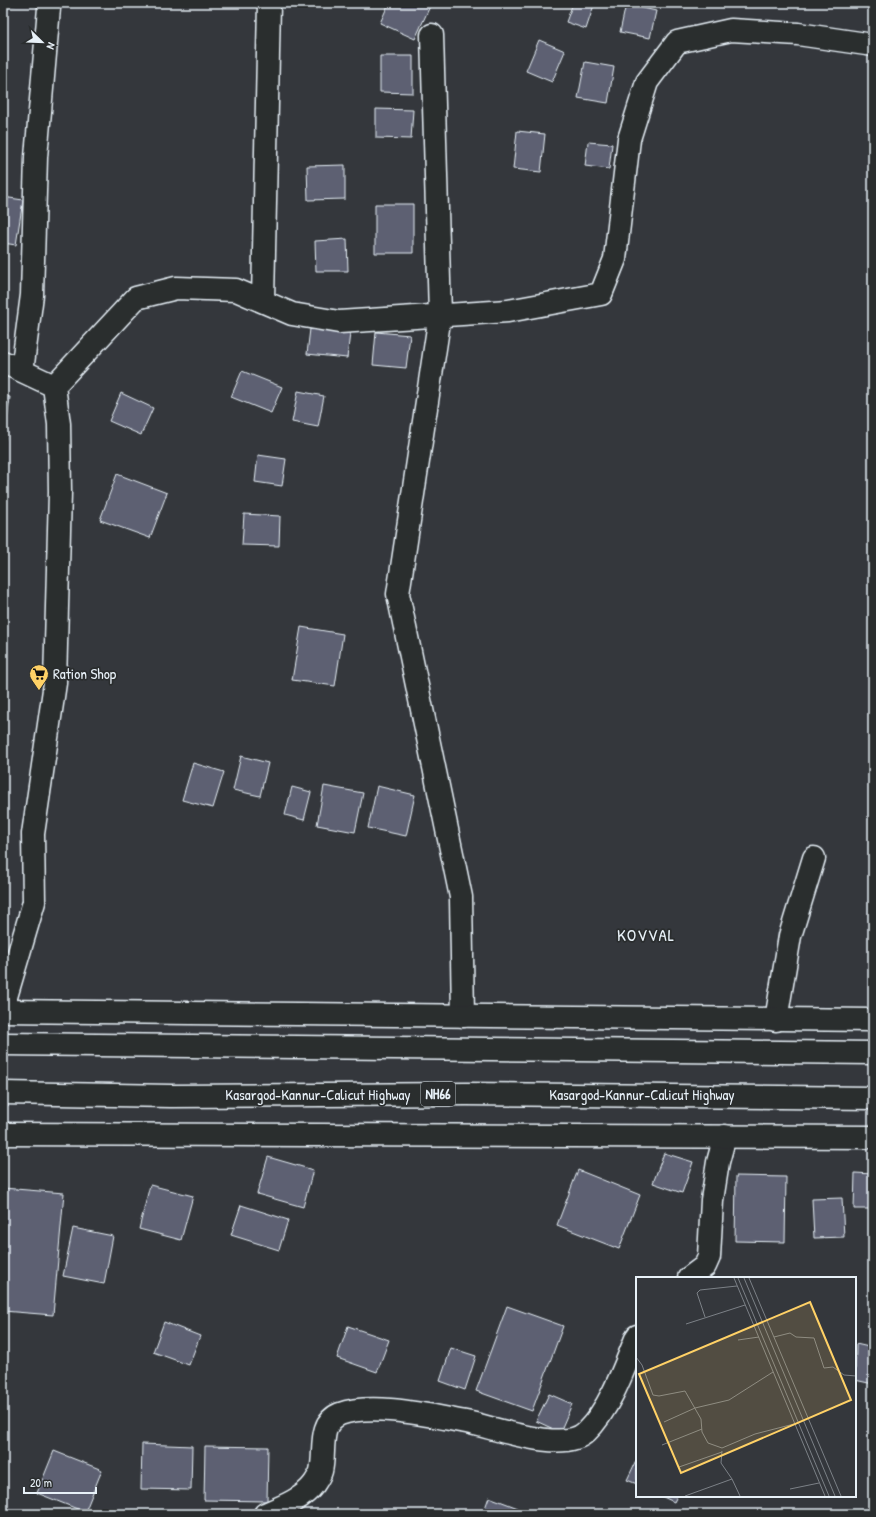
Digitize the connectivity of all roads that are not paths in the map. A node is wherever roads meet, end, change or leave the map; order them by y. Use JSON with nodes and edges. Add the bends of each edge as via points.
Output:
{"nodes":[{"id":1,"x":269,"y":3,"type":"edge"},
{"id":2,"x":49,"y":8,"type":"dead end"},
{"id":3,"x":432,"y":35,"type":"dead end"},
{"id":4,"x":873,"y":45,"type":"edge"},
{"id":5,"x":263,"y":301,"type":"junction"},
{"id":6,"x":440,"y":315,"type":"junction"},
{"id":7,"x":3,"y":362,"type":"edge"},
{"id":8,"x":22,"y":371,"type":"junction"},
{"id":9,"x":54,"y":386,"type":"junction"},
{"id":10,"x":814,"y":858,"type":"dead end"},
{"id":11,"x":3,"y":1007,"type":"edge"},
{"id":12,"x":3,"y":1011,"type":"edge"},
{"id":13,"x":463,"y":1016,"type":"junction"},
{"id":14,"x":776,"y":1020,"type":"junction"},
{"id":15,"x":873,"y":1020,"type":"edge"},
{"id":16,"x":3,"y":1044,"type":"edge"},
{"id":17,"x":873,"y":1053,"type":"edge"},
{"id":18,"x":3,"y":1093,"type":"edge"},
{"id":19,"x":873,"y":1098,"type":"edge"},
{"id":20,"x":3,"y":1134,"type":"edge"},
{"id":21,"x":725,"y":1136,"type":"junction"},
{"id":22,"x":873,"y":1137,"type":"edge"},
{"id":23,"x":690,"y":1277,"type":"edge"},
{"id":24,"x":636,"y":1338,"type":"edge"},
{"id":25,"x":265,"y":1514,"type":"edge"}],
"edges":[{"from":1,"to":5,"type":"main road"},
{"from":2,"to":8,"type":"main road","via":[[36,157],[32,295]]},
{"from":3,"to":6,"type":"main road"},
{"from":4,"to":6,"type":"main road","via":[[798,34],[731,30],[677,42],[647,82],[629,139],[615,259],[601,294],[508,311]]},
{"from":5,"to":6,"type":"main road","via":[[292,314],[339,322]]},
{"from":5,"to":9,"type":"main road","via":[[236,290],[176,288],[136,298]]},
{"from":6,"to":13,"type":"main road","via":[[398,594],[461,898]]},
{"from":7,"to":8,"type":"main road"},
{"from":8,"to":9,"type":"main road"},
{"from":9,"to":11,"type":"main road","via":[[59,424],[60,492],[55,683],[33,834],[34,902]]},
{"from":10,"to":14,"type":"main road","via":[[790,936]]},
{"from":12,"to":13,"type":"main road"},
{"from":13,"to":14,"type":"main road"},
{"from":14,"to":15,"type":"main road"},
{"from":16,"to":17,"type":"main road"},
{"from":18,"to":19,"type":"main road","name":"Kasargod-Kannur-Calicut Highway","number":"NH66","via":[[171,1096],[467,1094]]},
{"from":20,"to":21,"type":"main road"},
{"from":21,"to":22,"type":"main road"},
{"from":21,"to":23,"type":"main road","via":[[712,1200],[709,1257],[705,1266]]},
{"from":24,"to":25,"type":"main road","via":[[609,1399],[586,1433],[559,1440],[526,1437],[467,1422],[381,1409],[341,1414],[333,1418],[327,1427],[321,1471],[313,1485],[299,1498]]}]}
